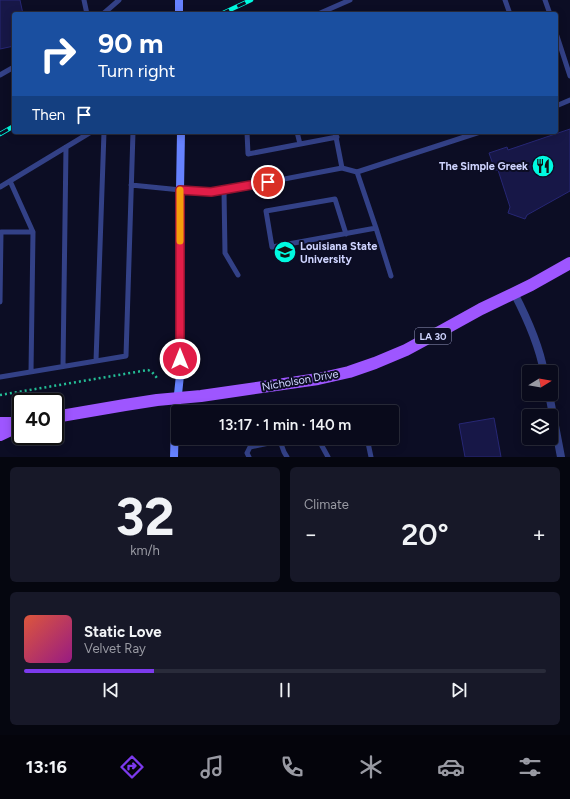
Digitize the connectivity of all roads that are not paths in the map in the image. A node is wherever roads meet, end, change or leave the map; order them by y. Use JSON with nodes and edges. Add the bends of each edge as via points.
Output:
{"nodes":[{"id":1,"x":84,"y":0,"type":"edge"},
{"id":2,"x":118,"y":0,"type":"edge"},
{"id":3,"x":179,"y":0,"type":"edge"},
{"id":4,"x":350,"y":0,"type":"edge"},
{"id":5,"x":505,"y":0,"type":"edge"},
{"id":6,"x":545,"y":0,"type":"edge"},
{"id":7,"x":87,"y":12,"type":"edge"},
{"id":8,"x":105,"y":12,"type":"edge"},
{"id":9,"x":178,"y":12,"type":"edge"},
{"id":10,"x":323,"y":12,"type":"edge"},
{"id":11,"x":509,"y":12,"type":"edge"},
{"id":12,"x":549,"y":12,"type":"edge"},
{"id":13,"x":558,"y":39,"type":"edge"},
{"id":14,"x":12,"y":68,"type":"edge"},
{"id":15,"x":0,"y":75,"type":"edge"},
{"id":16,"x":570,"y":76,"type":"edge"},
{"id":17,"x":570,"y":100,"type":"edge"},
{"id":18,"x":558,"y":105,"type":"edge"},
{"id":19,"x":88,"y":134,"type":"edge"},
{"id":20,"x":104,"y":134,"type":"edge"},
{"id":21,"x":133,"y":134,"type":"edge"},
{"id":22,"x":181,"y":134,"type":"edge"},
{"id":23,"x":247,"y":134,"type":"edge"},
{"id":24,"x":298,"y":134,"type":"edge"},
{"id":25,"x":474,"y":134,"type":"edge"},
{"id":26,"x":336,"y":135,"type":"edge"},
{"id":27,"x":300,"y":144,"type":"junction"},
{"id":28,"x":66,"y":147,"type":"junction"},
{"id":29,"x":342,"y":168,"type":"junction"},
{"id":30,"x":357,"y":172,"type":"junction"},
{"id":31,"x":10,"y":180,"type":"junction"},
{"id":32,"x":131,"y":185,"type":"junction"},
{"id":33,"x":0,"y":187,"type":"edge"},
{"id":34,"x":180,"y":190,"type":"junction"},
{"id":35,"x":224,"y":191,"type":"junction"},
{"id":36,"x":376,"y":228,"type":"junction"},
{"id":37,"x":33,"y":232,"type":"junction"},
{"id":38,"x":346,"y":234,"type":"junction"},
{"id":39,"x":570,"y":263,"type":"edge"},
{"id":40,"x":238,"y":275,"type":"dead end"},
{"id":41,"x":391,"y":276,"type":"dead end"},
{"id":42,"x":514,"y":293,"type":"junction"},
{"id":43,"x":0,"y":302,"type":"edge"},
{"id":44,"x":96,"y":361,"type":"junction"},
{"id":45,"x":542,"y":365,"type":"edge"},
{"id":46,"x":63,"y":366,"type":"junction"},
{"id":47,"x":31,"y":372,"type":"junction"},
{"id":48,"x":0,"y":377,"type":"edge"},
{"id":49,"x":177,"y":399,"type":"junction"},
{"id":50,"x":550,"y":401,"type":"edge"},
{"id":51,"x":64,"y":415,"type":"edge"},
{"id":52,"x":0,"y":423,"type":"edge"},
{"id":53,"x":12,"y":424,"type":"edge"},
{"id":54,"x":12,"y":429,"type":"edge"},
{"id":55,"x":0,"y":435,"type":"edge"},
{"id":56,"x":259,"y":445,"type":"edge"},
{"id":57,"x":282,"y":445,"type":"edge"},
{"id":58,"x":322,"y":445,"type":"edge"},
{"id":59,"x":368,"y":445,"type":"edge"},
{"id":60,"x":174,"y":457,"type":"edge"},
{"id":61,"x":249,"y":457,"type":"edge"},
{"id":62,"x":287,"y":457,"type":"edge"},
{"id":63,"x":328,"y":457,"type":"edge"},
{"id":64,"x":371,"y":457,"type":"edge"},
{"id":65,"x":561,"y":457,"type":"edge"}],
"edges":[{"from":1,"to":7,"type":"lane"},
{"from":2,"to":8,"type":"lane"},
{"from":3,"to":9,"type":"street"},
{"from":4,"to":10,"type":"lane"},
{"from":5,"to":11,"type":"lane"},
{"from":6,"to":12,"type":"lane"},
{"from":13,"to":16,"type":"lane"},
{"from":14,"to":15,"type":"lane"},
{"from":17,"to":18,"type":"lane"},
{"from":19,"to":28,"type":"lane"},
{"from":20,"to":44,"type":"lane"},
{"from":21,"to":32,"type":"lane"},
{"from":22,"to":34,"type":"street"},
{"from":23,"to":27,"type":"lane","via":[[248,154]]},
{"from":24,"to":27,"type":"lane"},
{"from":25,"to":30,"type":"lane"},
{"from":26,"to":27,"type":"lane"},
{"from":26,"to":29,"type":"lane"},
{"from":28,"to":31,"type":"lane"},
{"from":28,"to":46,"type":"lane"},
{"from":29,"to":30,"type":"lane"},
{"from":29,"to":35,"type":"lane"},
{"from":30,"to":36,"type":"lane"},
{"from":31,"to":33,"type":"lane"},
{"from":31,"to":37,"type":"lane"},
{"from":32,"to":34,"type":"lane"},
{"from":32,"to":44,"type":"lane","via":[[126,356]]},
{"from":34,"to":35,"type":"lane"},
{"from":34,"to":49,"type":"street","via":[[180,375]]},
{"from":35,"to":40,"type":"lane","via":[[225,253]]},
{"from":36,"to":38,"type":"lane"},
{"from":36,"to":41,"type":"lane"},
{"from":37,"to":43,"type":"lane","via":[[2,232]]},
{"from":37,"to":47,"type":"lane"},
{"from":38,"to":38,"type":"lane","via":[[272,247],[266,211],[335,199]]},
{"from":39,"to":42,"type":"main road","name":"Nicholson Drive","number":"LA 30"},
{"from":42,"to":45,"type":"street","via":[[532,331]]},
{"from":42,"to":49,"type":"main road","name":"Nicholson Drive","number":"LA 30","via":[[406,350],[349,372],[318,379]]},
{"from":44,"to":46,"type":"lane"},
{"from":46,"to":47,"type":"lane"},
{"from":47,"to":48,"type":"lane"},
{"from":49,"to":51,"type":"main road","name":"Nicholson Drive","number":"LA 30"},
{"from":49,"to":60,"type":"street"},
{"from":50,"to":65,"type":"street"},
{"from":52,"to":53,"type":"main road"},
{"from":54,"to":55,"type":"main road"},
{"from":56,"to":61,"type":"lane","via":[[250,447],[247,453]]},
{"from":57,"to":62,"type":"lane"},
{"from":58,"to":63,"type":"lane"},
{"from":59,"to":64,"type":"lane"}]}
